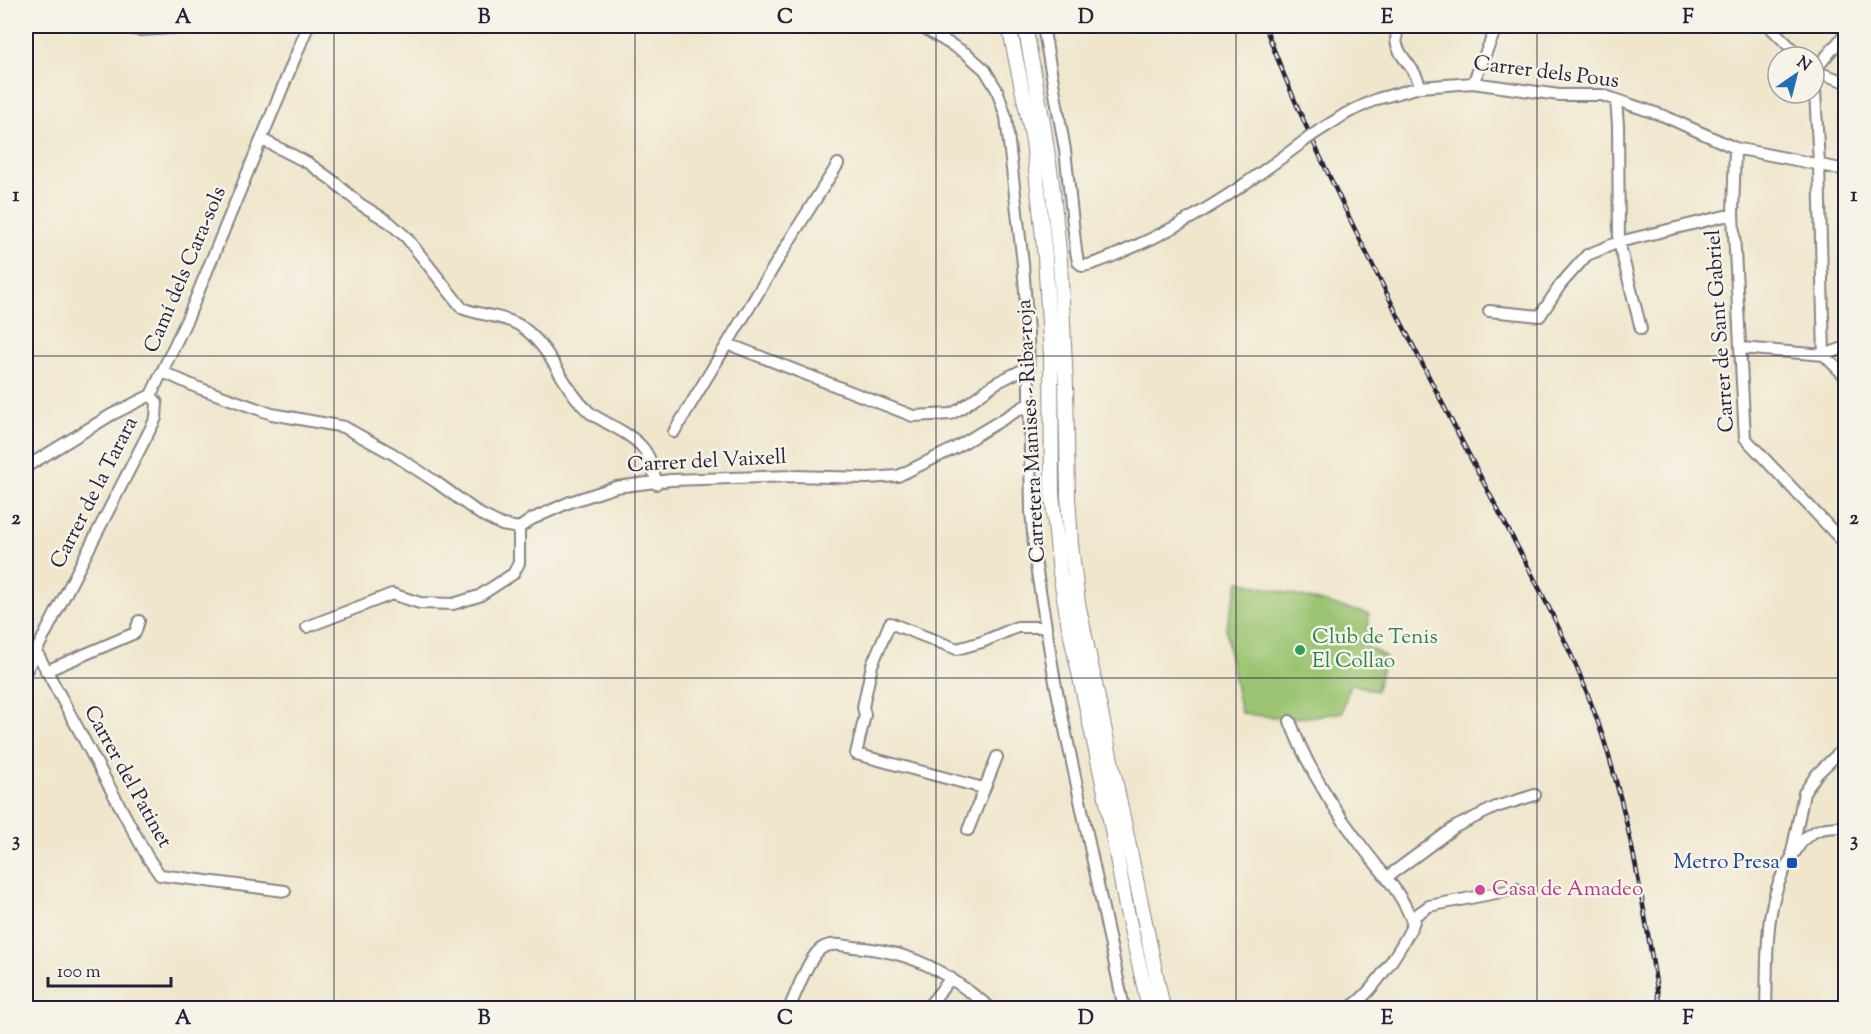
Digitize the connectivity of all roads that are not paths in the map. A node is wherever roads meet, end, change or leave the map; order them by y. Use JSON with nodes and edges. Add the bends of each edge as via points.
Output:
{"nodes":[{"id":1,"x":112,"y":26,"type":"edge"},
{"id":2,"x":202,"y":26,"type":"edge"},
{"id":3,"x":309,"y":26,"type":"edge"},
{"id":4,"x":920,"y":26,"type":"edge"},
{"id":5,"x":1009,"y":26,"type":"edge"},
{"id":6,"x":1025,"y":26,"type":"edge"},
{"id":7,"x":1043,"y":26,"type":"edge"},
{"id":8,"x":1399,"y":26,"type":"edge"},
{"id":9,"x":1497,"y":26,"type":"edge"},
{"id":10,"x":1769,"y":26,"type":"edge"},
{"id":11,"x":1845,"y":33,"type":"edge"},
{"id":12,"x":1788,"y":45,"type":"edge"},
{"id":13,"x":1826,"y":57,"type":"edge"},
{"id":14,"x":1826,"y":76,"type":"edge"},
{"id":15,"x":1845,"y":82,"type":"edge"},
{"id":16,"x":1473,"y":83,"type":"junction"},
{"id":17,"x":1420,"y":87,"type":"junction"},
{"id":18,"x":1616,"y":100,"type":"junction"},
{"id":19,"x":1816,"y":105,"type":"edge"},
{"id":20,"x":263,"y":140,"type":"junction"},
{"id":21,"x":1735,"y":148,"type":"junction"},
{"id":22,"x":838,"y":164,"type":"dead end"},
{"id":23,"x":1819,"y":164,"type":"junction"},
{"id":24,"x":1845,"y":171,"type":"edge"},
{"id":25,"x":1733,"y":214,"type":"junction"},
{"id":26,"x":1619,"y":243,"type":"junction"},
{"id":27,"x":1489,"y":311,"type":"dead end"},
{"id":28,"x":1641,"y":329,"type":"dead end"},
{"id":29,"x":728,"y":344,"type":"junction"},
{"id":30,"x":1845,"y":347,"type":"edge"},
{"id":31,"x":1741,"y":348,"type":"junction"},
{"id":32,"x":1824,"y":355,"type":"junction"},
{"id":33,"x":1028,"y":367,"type":"junction"},
{"id":34,"x":163,"y":372,"type":"junction"},
{"id":35,"x":1845,"y":377,"type":"edge"},
{"id":36,"x":151,"y":395,"type":"junction"},
{"id":37,"x":1028,"y":404,"type":"junction"},
{"id":38,"x":674,"y":432,"type":"dead end"},
{"id":39,"x":26,"y":467,"type":"edge"},
{"id":40,"x":656,"y":483,"type":"junction"},
{"id":41,"x":519,"y":528,"type":"junction"},
{"id":42,"x":1845,"y":545,"type":"edge"},
{"id":43,"x":139,"y":621,"type":"dead end"},
{"id":44,"x":307,"y":627,"type":"dead end"},
{"id":45,"x":1046,"y":627,"type":"junction"},
{"id":46,"x":36,"y":651,"type":"junction"},
{"id":47,"x":26,"y":671,"type":"edge"},
{"id":48,"x":46,"y":671,"type":"junction"},
{"id":49,"x":1290,"y":721,"type":"dead end"},
{"id":50,"x":1845,"y":746,"type":"edge"},
{"id":51,"x":997,"y":757,"type":"dead end"},
{"id":52,"x":983,"y":788,"type":"junction"},
{"id":53,"x":1535,"y":795,"type":"dead end"},
{"id":54,"x":1845,"y":827,"type":"edge"},
{"id":55,"x":968,"y":830,"type":"dead end"},
{"id":56,"x":1790,"y":859,"type":"junction"},
{"id":57,"x":1387,"y":877,"type":"junction"},
{"id":58,"x":1517,"y":889,"type":"dead end"},
{"id":59,"x":285,"y":891,"type":"dead end"},
{"id":60,"x":1413,"y":924,"type":"junction"},
{"id":61,"x":951,"y":978,"type":"junction"},
{"id":62,"x":789,"y":1008,"type":"edge"},
{"id":63,"x":927,"y":1008,"type":"edge"},
{"id":64,"x":991,"y":1008,"type":"edge"},
{"id":65,"x":1125,"y":1008,"type":"edge"},
{"id":66,"x":1149,"y":1008,"type":"edge"},
{"id":67,"x":1163,"y":1008,"type":"edge"},
{"id":68,"x":1348,"y":1008,"type":"edge"},
{"id":69,"x":1766,"y":1008,"type":"edge"}],
"edges":[{"from":1,"to":2,"type":"street","via":[[140,30]]},
{"from":3,"to":20,"type":"street","name":"Camí dels Cara-sols"},
{"from":4,"to":33,"type":"street","via":[[967,54],[985,70],[1006,117]]},
{"from":5,"to":66,"type":"main road","name":"Carretera Manises - Riba-roja","via":[[1033,141],[1045,257],[1052,493],[1060,573],[1125,907]]},
{"from":6,"to":67,"type":"main road","name":"Carretera Manises - Riba-roja","via":[[1052,183],[1060,261],[1068,496],[1078,603]]},
{"from":7,"to":17,"type":"street","name":"Carrer dels Pous","bridge":true,"via":[[1065,150],[1076,251],[1083,266],[1153,238],[1207,210],[1347,113],[1377,99]]},
{"from":8,"to":17,"type":"street","via":[[1395,35],[1399,53],[1418,78]]},
{"from":9,"to":16,"type":"street"},
{"from":10,"to":12,"type":"street"},
{"from":11,"to":13,"type":"street"},
{"from":14,"to":15,"type":"street"},
{"from":16,"to":17,"type":"street","name":"Carrer dels Pous"},
{"from":16,"to":18,"type":"street","name":"Carrer dels Pous"},
{"from":18,"to":21,"type":"street","name":"Carrer dels Pous","via":[[1664,116]]},
{"from":18,"to":26,"type":"street"},
{"from":19,"to":23,"type":"street"},
{"from":20,"to":34,"type":"street","name":"Camí dels Cara-sols"},
{"from":20,"to":40,"type":"street","via":[[308,162],[389,222],[406,237],[462,308],[518,325],[537,340],[588,412],[633,437],[650,455]]},
{"from":21,"to":23,"type":"street","name":"Carrer dels Pous"},
{"from":21,"to":25,"type":"street","name":"Carrer de Sant Gabriel"},
{"from":22,"to":29,"type":"street"},
{"from":23,"to":24,"type":"street","name":"Carrer dels Pous"},
{"from":23,"to":32,"type":"street"},
{"from":25,"to":26,"type":"street"},
{"from":25,"to":31,"type":"street","name":"Carrer de Sant Gabriel"},
{"from":26,"to":27,"type":"street","via":[[1587,255],[1540,316]]},
{"from":26,"to":28,"type":"street"},
{"from":29,"to":33,"type":"street","via":[[913,416],[951,414],[996,383]]},
{"from":29,"to":38,"type":"street"},
{"from":30,"to":32,"type":"street"},
{"from":31,"to":32,"type":"street"},
{"from":31,"to":42,"type":"street","name":"Carrer de Sant Gabriel","via":[[1745,438]]},
{"from":32,"to":35,"type":"street"},
{"from":33,"to":37,"type":"street"},
{"from":34,"to":36,"type":"street","name":"Camí dels Cara-sols"},
{"from":34,"to":41,"type":"street","via":[[272,414],[344,428],[401,459],[480,514],[501,525]]},
{"from":36,"to":39,"type":"street"},
{"from":36,"to":46,"type":"street","name":"Carrer de la Tarara","via":[[157,404],[156,418]]},
{"from":37,"to":40,"type":"street","name":"Carrer del Vaixell","via":[[955,448],[898,476],[793,476]]},
{"from":37,"to":45,"type":"street","via":[[1030,511]]},
{"from":40,"to":41,"type":"street","name":"Carrer del Vaixell","via":[[616,487],[532,519]]},
{"from":41,"to":44,"type":"street","via":[[519,563],[513,574],[479,596],[453,603],[420,603],[392,594]]},
{"from":43,"to":48,"type":"street","via":[[135,633]]},
{"from":45,"to":52,"type":"street","via":[[1017,627],[957,649],[890,623],[878,648],[856,754]]},
{"from":45,"to":65,"type":"street"},
{"from":46,"to":47,"type":"street","name":"Carrer de la Tarara"},
{"from":46,"to":48,"type":"street","name":"Carrer del Patinet"},
{"from":48,"to":59,"type":"street","name":"Carrer del Patinet","via":[[160,875]]},
{"from":49,"to":57,"type":"street","via":[[1302,755],[1357,841]]},
{"from":50,"to":56,"type":"street","via":[[1804,793]]},
{"from":51,"to":52,"type":"street"},
{"from":52,"to":55,"type":"street"},
{"from":53,"to":57,"type":"street","via":[[1496,807],[1455,827]]},
{"from":54,"to":56,"type":"street","via":[[1813,832]]},
{"from":56,"to":69,"type":"street","via":[[1773,898],[1766,950]]},
{"from":57,"to":60,"type":"street","via":[[1408,907]]},
{"from":58,"to":60,"type":"street","via":[[1429,906],[1416,915]]},
{"from":60,"to":68,"type":"street","via":[[1368,992]]},
{"from":61,"to":62,"type":"street","via":[[903,955],[832,945],[814,956]]},
{"from":61,"to":63,"type":"street"},
{"from":61,"to":64,"type":"street"}]}
